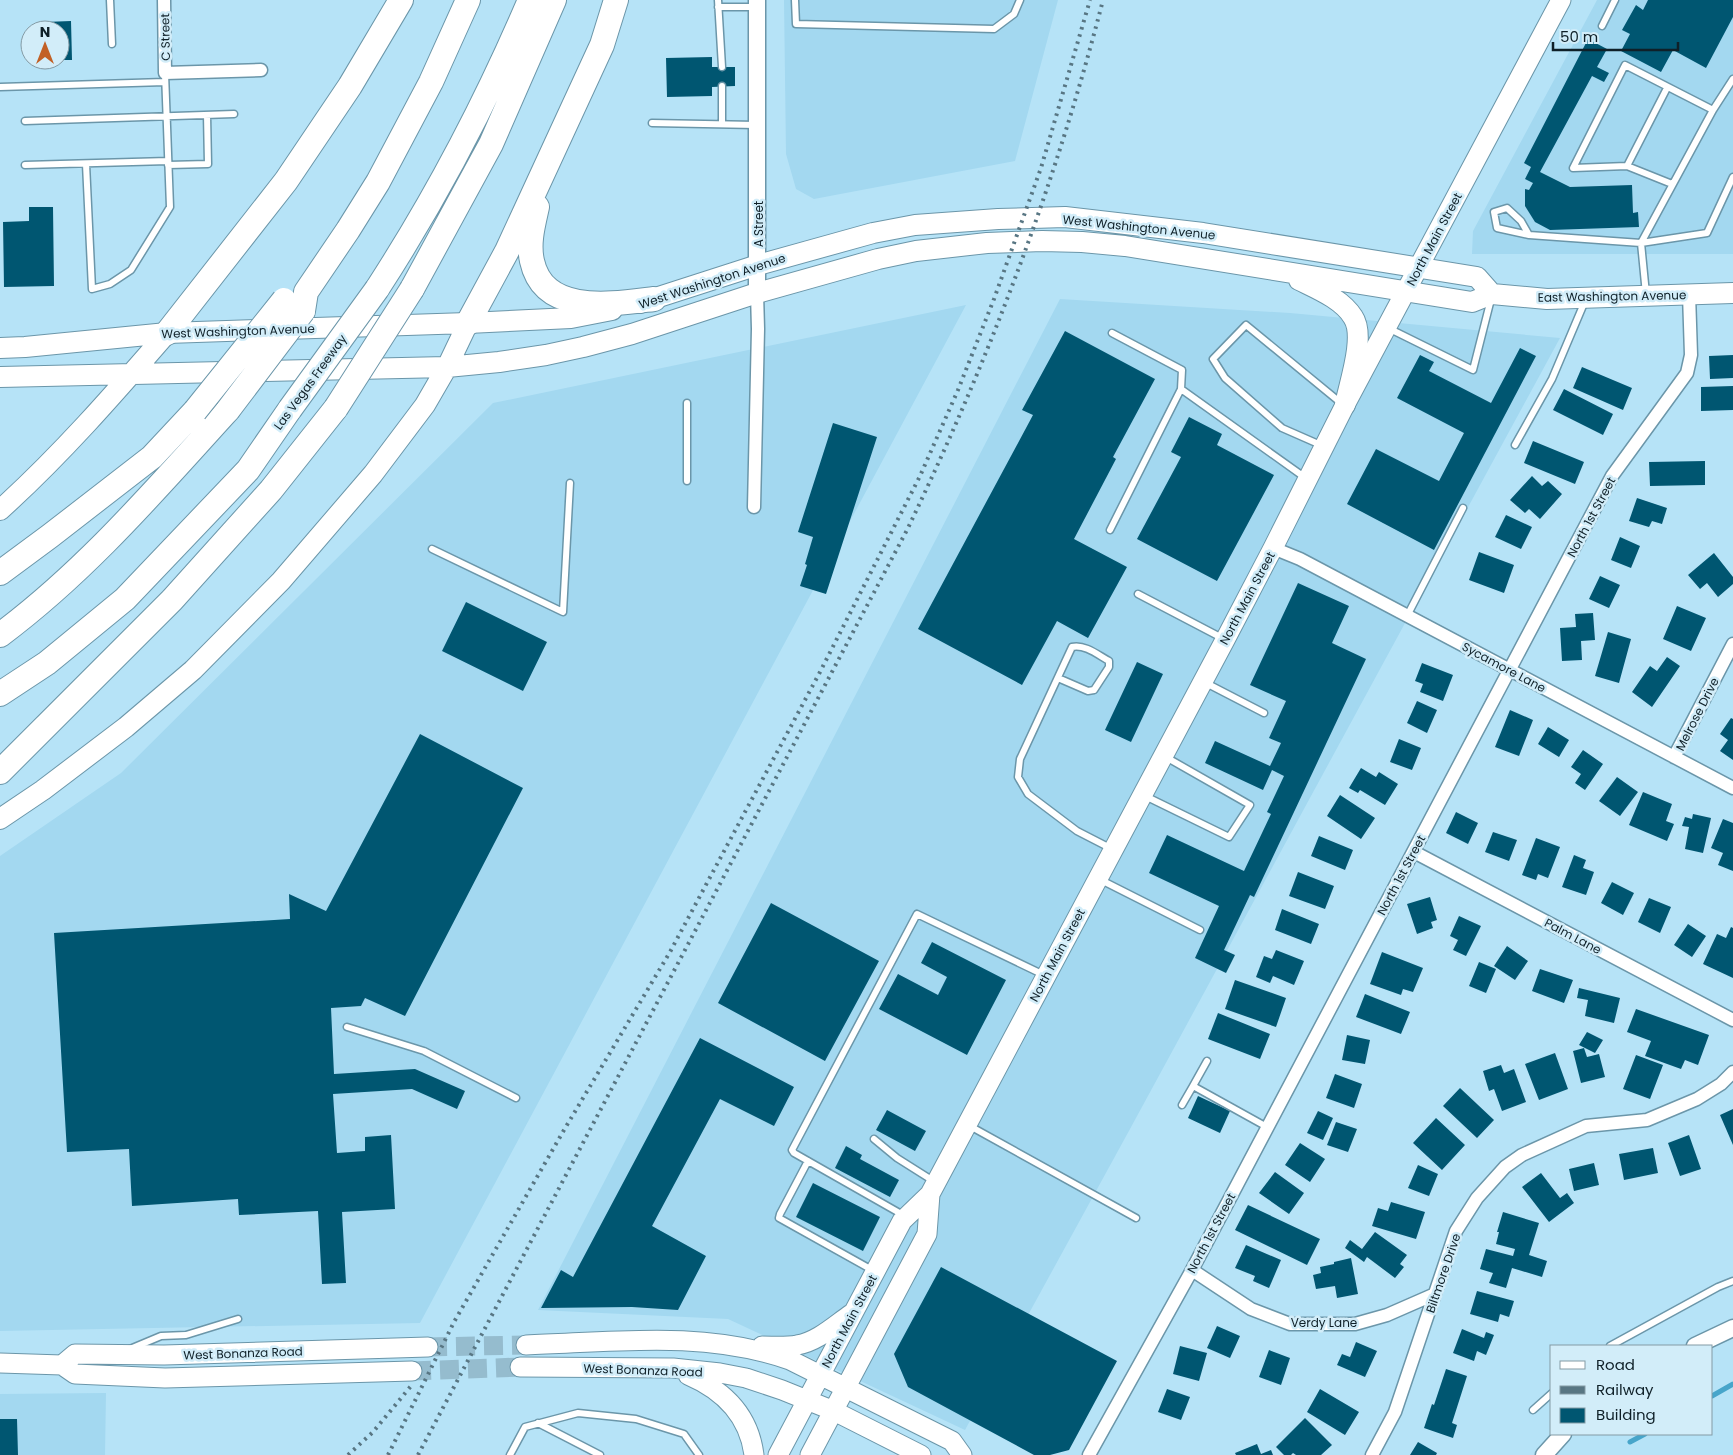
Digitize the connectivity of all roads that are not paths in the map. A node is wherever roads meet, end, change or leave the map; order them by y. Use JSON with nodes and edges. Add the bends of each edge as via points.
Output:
{"nodes":[{"id":1,"x":110,"y":0,"type":"edge"},
{"id":2,"x":164,"y":0,"type":"edge"},
{"id":3,"x":401,"y":0,"type":"edge"},
{"id":4,"x":468,"y":0,"type":"edge"},
{"id":5,"x":530,"y":0,"type":"edge"},
{"id":6,"x":554,"y":0,"type":"edge"},
{"id":7,"x":616,"y":0,"type":"edge"},
{"id":8,"x":795,"y":0,"type":"edge"},
{"id":9,"x":1020,"y":0,"type":"edge"},
{"id":10,"x":1561,"y":0,"type":"edge"},
{"id":11,"x":1616,"y":0,"type":"edge"},
{"id":12,"x":718,"y":4,"type":"edge"},
{"id":13,"x":756,"y":4,"type":"edge"},
{"id":14,"x":1602,"y":26,"type":"dead end"},
{"id":15,"x":112,"y":44,"type":"dead end"},
{"id":16,"x":722,"y":67,"type":"dead end"},
{"id":17,"x":261,"y":70,"type":"dead end"},
{"id":18,"x":1733,"y":80,"type":"edge"},
{"id":19,"x":165,"y":81,"type":"junction"},
{"id":20,"x":722,"y":86,"type":"dead end"},
{"id":21,"x":0,"y":87,"type":"edge"},
{"id":22,"x":1667,"y":88,"type":"junction"},
{"id":23,"x":1713,"y":110,"type":"junction"},
{"id":24,"x":234,"y":114,"type":"dead end"},
{"id":25,"x":207,"y":115,"type":"junction"},
{"id":26,"x":167,"y":117,"type":"junction"},
{"id":27,"x":24,"y":121,"type":"dead end"},
{"id":28,"x":652,"y":123,"type":"dead end"},
{"id":29,"x":722,"y":124,"type":"junction"},
{"id":30,"x":757,"y":125,"type":"junction"},
{"id":31,"x":86,"y":164,"type":"junction"},
{"id":32,"x":25,"y":165,"type":"dead end"},
{"id":33,"x":168,"y":166,"type":"junction"},
{"id":34,"x":1627,"y":166,"type":"junction"},
{"id":35,"x":544,"y":169,"type":"junction"},
{"id":36,"x":1733,"y":176,"type":"edge"},
{"id":37,"x":1672,"y":184,"type":"junction"},
{"id":38,"x":1529,"y":235,"type":"junction"},
{"id":39,"x":1641,"y":243,"type":"junction"},
{"id":40,"x":758,"y":265,"type":"junction"},
{"id":41,"x":1419,"y":267,"type":"junction"},
{"id":42,"x":1282,"y":270,"type":"junction"},
{"id":43,"x":307,"y":291,"type":"junction"},
{"id":44,"x":1406,"y":292,"type":"junction"},
{"id":45,"x":756,"y":293,"type":"junction"},
{"id":46,"x":1733,"y":293,"type":"edge"},
{"id":47,"x":1492,"y":294,"type":"junction"},
{"id":48,"x":1689,"y":294,"type":"junction"},
{"id":49,"x":1647,"y":296,"type":"junction"},
{"id":50,"x":1586,"y":298,"type":"junction"},
{"id":51,"x":654,"y":299,"type":"junction"},
{"id":52,"x":468,"y":323,"type":"junction"},
{"id":53,"x":1387,"y":328,"type":"junction"},
{"id":54,"x":167,"y":333,"type":"junction"},
{"id":55,"x":1112,"y":333,"type":"dead end"},
{"id":56,"x":0,"y":348,"type":"edge"},
{"id":57,"x":447,"y":367,"type":"junction"},
{"id":58,"x":132,"y":374,"type":"junction"},
{"id":59,"x":0,"y":377,"type":"edge"},
{"id":60,"x":1181,"y":389,"type":"junction"},
{"id":61,"x":686,"y":403,"type":"dead end"},
{"id":62,"x":1345,"y":405,"type":"junction"},
{"id":63,"x":1515,"y":446,"type":"dead end"},
{"id":64,"x":1324,"y":447,"type":"junction"},
{"id":65,"x":1308,"y":480,"type":"junction"},
{"id":66,"x":687,"y":481,"type":"dead end"},
{"id":67,"x":570,"y":483,"type":"dead end"},
{"id":68,"x":754,"y":507,"type":"dead end"},
{"id":69,"x":1463,"y":508,"type":"dead end"},
{"id":70,"x":0,"y":510,"type":"edge"},
{"id":71,"x":1110,"y":530,"type":"dead end"},
{"id":72,"x":1273,"y":548,"type":"junction"},
{"id":73,"x":432,"y":549,"type":"dead end"},
{"id":74,"x":0,"y":573,"type":"edge"},
{"id":75,"x":1138,"y":594,"type":"dead end"},
{"id":76,"x":1407,"y":616,"type":"junction"},
{"id":77,"x":0,"y":635,"type":"edge"},
{"id":78,"x":1225,"y":640,"type":"junction"},
{"id":79,"x":1733,"y":644,"type":"edge"},
{"id":80,"x":1510,"y":670,"type":"junction"},
{"id":81,"x":1058,"y":678,"type":"junction"},
{"id":82,"x":1202,"y":681,"type":"junction"},
{"id":83,"x":0,"y":694,"type":"edge"},
{"id":84,"x":1264,"y":714,"type":"dead end"},
{"id":85,"x":1163,"y":755,"type":"junction"},
{"id":86,"x":1674,"y":757,"type":"junction"},
{"id":87,"x":0,"y":772,"type":"edge"},
{"id":88,"x":1733,"y":788,"type":"edge"},
{"id":89,"x":1142,"y":794,"type":"junction"},
{"id":90,"x":0,"y":819,"type":"edge"},
{"id":91,"x":1113,"y":850,"type":"junction"},
{"id":92,"x":1414,"y":852,"type":"junction"},
{"id":93,"x":1098,"y":878,"type":"junction"},
{"id":94,"x":1200,"y":930,"type":"dead end"},
{"id":95,"x":1046,"y":976,"type":"junction"},
{"id":96,"x":1733,"y":1020,"type":"edge"},
{"id":97,"x":346,"y":1027,"type":"dead end"},
{"id":98,"x":1207,"y":1061,"type":"dead end"},
{"id":99,"x":1733,"y":1072,"type":"edge"},
{"id":100,"x":1193,"y":1086,"type":"junction"},
{"id":101,"x":516,"y":1098,"type":"dead end"},
{"id":102,"x":1182,"y":1105,"type":"dead end"},
{"id":103,"x":967,"y":1124,"type":"junction"},
{"id":104,"x":1267,"y":1127,"type":"junction"},
{"id":105,"x":874,"y":1139,"type":"dead end"},
{"id":106,"x":808,"y":1161,"type":"junction"},
{"id":107,"x":933,"y":1188,"type":"junction"},
{"id":108,"x":906,"y":1218,"type":"junction"},
{"id":109,"x":1136,"y":1218,"type":"dead end"},
{"id":110,"x":1192,"y":1270,"type":"junction"},
{"id":111,"x":875,"y":1272,"type":"junction"},
{"id":112,"x":1733,"y":1281,"type":"edge"},
{"id":113,"x":1435,"y":1294,"type":"junction"},
{"id":114,"x":854,"y":1312,"type":"junction"},
{"id":115,"x":238,"y":1319,"type":"dead end"},
{"id":116,"x":1733,"y":1328,"type":"edge"},
{"id":117,"x":526,"y":1345,"type":"tunnel mouth"},
{"id":118,"x":1612,"y":1345,"type":"edge"},
{"id":119,"x":1697,"y":1345,"type":"edge"},
{"id":120,"x":428,"y":1347,"type":"tunnel mouth"},
{"id":121,"x":746,"y":1348,"type":"junction"},
{"id":122,"x":115,"y":1354,"type":"junction"},
{"id":123,"x":0,"y":1364,"type":"edge"},
{"id":124,"x":62,"y":1364,"type":"junction"},
{"id":125,"x":520,"y":1367,"type":"tunnel mouth"},
{"id":126,"x":673,"y":1368,"type":"junction"},
{"id":127,"x":412,"y":1371,"type":"tunnel mouth"},
{"id":128,"x":833,"y":1382,"type":"junction"},
{"id":129,"x":1550,"y":1395,"type":"edge"},
{"id":130,"x":821,"y":1406,"type":"junction"},
{"id":131,"x":1533,"y":1410,"type":"dead end"},
{"id":132,"x":538,"y":1424,"type":"junction"},
{"id":133,"x":1562,"y":1435,"type":"edge"},
{"id":134,"x":512,"y":1454,"type":"edge"},
{"id":135,"x":600,"y":1455,"type":"edge"},
{"id":136,"x":699,"y":1455,"type":"edge"},
{"id":137,"x":754,"y":1455,"type":"edge"},
{"id":138,"x":778,"y":1455,"type":"edge"},
{"id":139,"x":810,"y":1455,"type":"edge"},
{"id":140,"x":921,"y":1455,"type":"edge"},
{"id":141,"x":962,"y":1455,"type":"edge"},
{"id":142,"x":1090,"y":1455,"type":"edge"},
{"id":143,"x":1372,"y":1455,"type":"edge"},
{"id":144,"x":1544,"y":1455,"type":"edge"}],
"edges":[{"from":1,"to":15,"type":"lane"},
{"from":2,"to":19,"type":"street","name":"C Street"},
{"from":3,"to":54,"type":"highway","via":[[350,86],[286,181]]},
{"from":4,"to":43,"type":"highway","via":[[431,82],[378,182]]},
{"from":5,"to":83,"type":"highway","name":"Las Vegas Freeway","bridge":true,"via":[[468,134],[427,210],[377,289],[248,470],[125,599],[47,662]]},
{"from":6,"to":87,"type":"highway","bridge":true,"via":[[491,144],[412,289],[336,408],[271,490],[172,600]]},
{"from":7,"to":35,"type":"highway","via":[[602,45]]},
{"from":8,"to":9,"type":"lane","via":[[796,24],[994,29],[1014,14]]},
{"from":10,"to":41,"type":"main road","name":"North Main Street"},
{"from":11,"to":14,"type":"lane"},
{"from":12,"to":13,"type":"lane"},
{"from":12,"to":16,"type":"lane"},
{"from":13,"to":30,"type":"street","name":"A Street"},
{"from":17,"to":19,"type":"street"},
{"from":18,"to":23,"type":"lane"},
{"from":19,"to":21,"type":"lane"},
{"from":19,"to":26,"type":"lane"},
{"from":20,"to":29,"type":"lane"},
{"from":22,"to":23,"type":"lane"},
{"from":22,"to":34,"type":"lane"},
{"from":22,"to":34,"type":"lane","via":[[1626,65],[1573,168]]},
{"from":23,"to":37,"type":"lane"},
{"from":24,"to":25,"type":"lane"},
{"from":25,"to":26,"type":"lane"},
{"from":25,"to":33,"type":"lane","via":[[208,164]]},
{"from":26,"to":27,"type":"lane"},
{"from":26,"to":33,"type":"lane"},
{"from":28,"to":29,"type":"lane"},
{"from":29,"to":30,"type":"lane"},
{"from":30,"to":40,"type":"street","name":"A Street"},
{"from":31,"to":32,"type":"lane"},
{"from":31,"to":33,"type":"lane"},
{"from":31,"to":33,"type":"lane","via":[[92,289],[110,284],[131,270],[170,207]]},
{"from":34,"to":37,"type":"lane"},
{"from":35,"to":51,"type":"highway","via":[[531,239],[531,259],[536,273],[549,290],[585,304]]},
{"from":35,"to":52,"type":"highway","via":[[507,251]]},
{"from":36,"to":39,"type":"lane","via":[[1707,233]]},
{"from":37,"to":39,"type":"lane"},
{"from":38,"to":38,"type":"lane","via":[[1521,221],[1507,208],[1494,212],[1497,228]]},
{"from":38,"to":39,"type":"lane"},
{"from":39,"to":49,"type":"lane"},
{"from":40,"to":41,"type":"main road","name":"West Washington Avenue","via":[[853,238],[914,225],[998,218],[1065,217],[1203,233]]},
{"from":40,"to":45,"type":"street","name":"A Street"},
{"from":40,"to":51,"type":"main road","name":"West Washington Avenue"},
{"from":41,"to":44,"type":"main road","name":"North Main Street"},
{"from":41,"to":47,"type":"main road","via":[[1477,277]]},
{"from":42,"to":44,"type":"main road","name":"West Washington Avenue"},
{"from":42,"to":45,"type":"main road","name":"West Washington Avenue","via":[[1082,242],[987,243],[878,260]]},
{"from":42,"to":62,"type":"main road","via":[[1323,292],[1355,319],[1356,352]]},
{"from":43,"to":74,"type":"highway","bridge":true,"via":[[284,300],[195,411],[152,457]]},
{"from":43,"to":77,"type":"highway","bridge":true,"via":[[304,311],[228,410],[123,525],[34,610]]},
{"from":44,"to":47,"type":"main road","name":"East Washington Avenue","via":[[1472,302]]},
{"from":44,"to":53,"type":"main road","name":"North Main Street"},
{"from":45,"to":57,"type":"main road","name":"West Washington Avenue","via":[[583,347],[525,359]]},
{"from":45,"to":68,"type":"street","name":"A Street"},
{"from":46,"to":48,"type":"main road","name":"East Washington Avenue"},
{"from":47,"to":50,"type":"main road","name":"East Washington Avenue","via":[[1547,299]]},
{"from":47,"to":53,"type":"lane","via":[[1473,370]]},
{"from":48,"to":49,"type":"main road","name":"East Washington Avenue"},
{"from":48,"to":80,"type":"street","name":"North 1st Street","via":[[1691,355],[1687,373],[1612,476]]},
{"from":49,"to":50,"type":"main road","name":"East Washington Avenue"},
{"from":50,"to":63,"type":"lane","via":[[1552,378]]},
{"from":51,"to":52,"type":"main road","name":"West Washington Avenue","via":[[571,318]]},
{"from":52,"to":54,"type":"main road","name":"West Washington Avenue"},
{"from":52,"to":57,"type":"main road"},
{"from":53,"to":62,"type":"main road","name":"North Main Street"},
{"from":54,"to":56,"type":"main road","name":"West Washington Avenue"},
{"from":54,"to":58,"type":"main road"},
{"from":55,"to":60,"type":"lane","via":[[1182,370]]},
{"from":57,"to":58,"type":"main road","name":"West Washington Avenue"},
{"from":57,"to":90,"type":"main road","via":[[425,404],[373,474],[282,581],[231,633],[126,727]]},
{"from":58,"to":59,"type":"main road","name":"West Washington Avenue"},
{"from":58,"to":70,"type":"main road","via":[[34,480]]},
{"from":60,"to":65,"type":"lane"},
{"from":60,"to":71,"type":"lane"},
{"from":61,"to":66,"type":"lane"},
{"from":62,"to":64,"type":"main road","name":"North Main Street"},
{"from":62,"to":64,"type":"lane","via":[[1246,325],[1213,359],[1225,378],[1282,428]]},
{"from":64,"to":65,"type":"main road","name":"North Main Street"},
{"from":65,"to":72,"type":"main road","name":"North Main Street"},
{"from":67,"to":73,"type":"lane","via":[[563,612]]},
{"from":69,"to":76,"type":"lane"},
{"from":72,"to":76,"type":"street","name":"Sycamore Lane"},
{"from":72,"to":78,"type":"main road","name":"North Main Street"},
{"from":75,"to":78,"type":"lane"},
{"from":76,"to":80,"type":"street","name":"Sycamore Lane"},
{"from":78,"to":82,"type":"main road","name":"North Main Street"},
{"from":79,"to":86,"type":"street","name":"Melrose Drive"},
{"from":80,"to":86,"type":"street","name":"Sycamore Lane"},
{"from":80,"to":92,"type":"street","name":"North 1st Street"},
{"from":81,"to":81,"type":"lane","via":[[1072,647],[1085,648],[1109,661],[1109,667],[1094,690],[1088,691]]},
{"from":81,"to":91,"type":"lane","via":[[1020,759],[1018,777],[1028,794],[1077,831]]},
{"from":82,"to":84,"type":"lane"},
{"from":82,"to":85,"type":"main road","name":"North Main Street"},
{"from":85,"to":89,"type":"main road","name":"North Main Street"},
{"from":85,"to":89,"type":"lane","via":[[1250,805],[1229,837]]},
{"from":86,"to":88,"type":"street","name":"Sycamore Lane"},
{"from":89,"to":91,"type":"main road","name":"North Main Street"},
{"from":91,"to":93,"type":"main road","name":"North Main Street"},
{"from":92,"to":96,"type":"street","name":"Palm Lane"},
{"from":92,"to":104,"type":"street","name":"North 1st Street"},
{"from":93,"to":94,"type":"lane"},
{"from":93,"to":95,"type":"main road","name":"North Main Street"},
{"from":95,"to":103,"type":"main road","name":"North Main Street"},
{"from":95,"to":106,"type":"lane","via":[[917,914],[793,1149]]},
{"from":97,"to":101,"type":"lane","via":[[424,1051]]},
{"from":98,"to":100,"type":"lane"},
{"from":99,"to":113,"type":"street","name":"Biltmore Drive","via":[[1697,1099],[1648,1120],[1586,1126],[1522,1155],[1505,1167],[1477,1198],[1456,1231]]},
{"from":100,"to":102,"type":"lane"},
{"from":100,"to":104,"type":"lane"},
{"from":103,"to":107,"type":"main road","name":"North Main Street"},
{"from":103,"to":109,"type":"lane"},
{"from":104,"to":110,"type":"street","name":"North 1st Street"},
{"from":105,"to":107,"type":"lane"},
{"from":106,"to":108,"type":"lane"},
{"from":106,"to":111,"type":"lane","via":[[780,1218]]},
{"from":107,"to":108,"type":"main road","name":"North Main Street"},
{"from":107,"to":128,"type":"main road","name":"North Main Street","via":[[927,1234]]},
{"from":108,"to":111,"type":"main road","name":"North Main Street"},
{"from":110,"to":113,"type":"street","name":"Verdy Lane","via":[[1251,1309],[1290,1324],[1355,1324],[1387,1315]]},
{"from":110,"to":142,"type":"street","name":"North 1st Street"},
{"from":111,"to":114,"type":"main road","name":"North Main Street"},
{"from":112,"to":118,"type":"lane"},
{"from":113,"to":143,"type":"street","name":"Biltmore Drive","via":[[1395,1412]]},
{"from":114,"to":121,"type":"main road","via":[[818,1337],[798,1345]]},
{"from":114,"to":128,"type":"main road","name":"North Main Street"},
{"from":115,"to":122,"type":"lane","via":[[186,1335],[161,1336]]},
{"from":116,"to":119,"type":"street"},
{"from":117,"to":121,"type":"main road","name":"West Bonanza Road","via":[[671,1339]]},
{"from":120,"to":122,"type":"main road","name":"West Bonanza Road"},
{"from":121,"to":128,"type":"main road","name":"West Bonanza Road","via":[[790,1360]]},
{"from":122,"to":124,"type":"main road","name":"West Bonanza Road","via":[[75,1354]]},
{"from":123,"to":124,"type":"main road","name":"West Bonanza Road"},
{"from":124,"to":127,"type":"main road","name":"West Bonanza Road","via":[[75,1374],[164,1378]]},
{"from":125,"to":126,"type":"main road","name":"West Bonanza Road"},
{"from":126,"to":130,"type":"main road","name":"West Bonanza Road","via":[[746,1378]]},
{"from":126,"to":137,"type":"main road","via":[[718,1390],[743,1420],[752,1440]]},
{"from":128,"to":130,"type":"main road","name":"North Main Street"},
{"from":128,"to":130,"type":"main road","name":"North Main Street"},
{"from":128,"to":141,"type":"main road","name":"West Bonanza Road","via":[[952,1441]]},
{"from":129,"to":131,"type":"lane"},
{"from":130,"to":138,"type":"main road","name":"North Main Street"},
{"from":130,"to":139,"type":"main road","name":"North Main Street"},
{"from":130,"to":140,"type":"main road","name":"West Bonanza Road"},
{"from":132,"to":134,"type":"lane","via":[[525,1427]]},
{"from":132,"to":135,"type":"lane"},
{"from":132,"to":136,"type":"lane","via":[[578,1413],[636,1419],[684,1434]]},
{"from":133,"to":144,"type":"street"}]}
